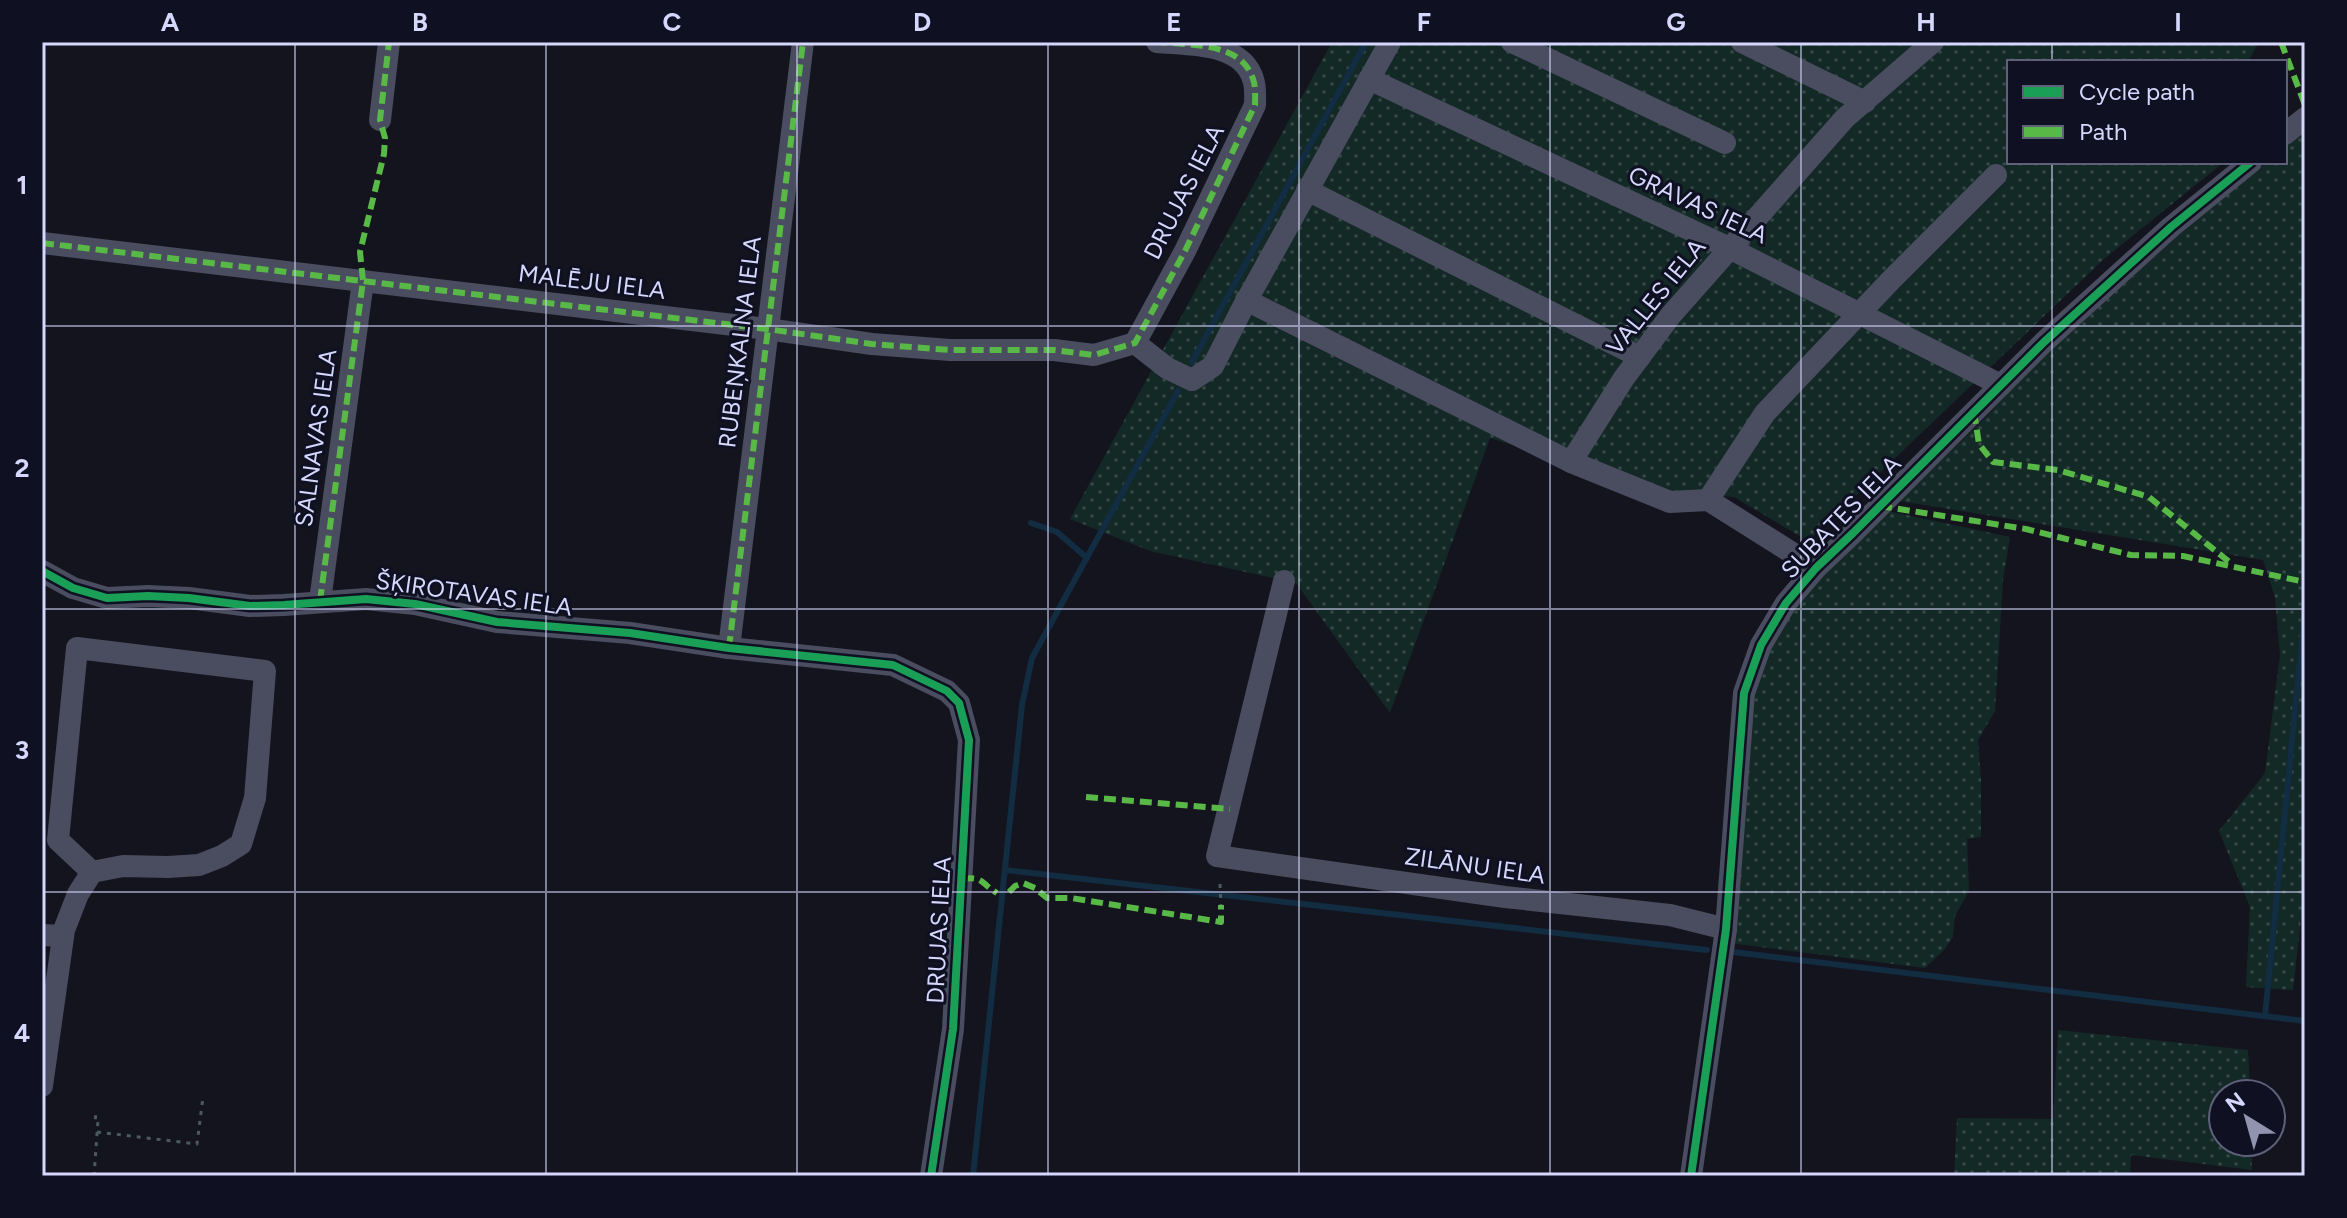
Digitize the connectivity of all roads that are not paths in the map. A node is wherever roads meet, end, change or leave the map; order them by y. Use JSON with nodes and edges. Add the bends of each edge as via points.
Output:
{"nodes":[{"id":1,"x":389,"y":42,"type":"edge"},
{"id":2,"x":803,"y":42,"type":"edge"},
{"id":3,"x":1157,"y":42,"type":"edge"},
{"id":4,"x":1390,"y":42,"type":"edge"},
{"id":5,"x":1512,"y":42,"type":"edge"},
{"id":6,"x":1742,"y":42,"type":"edge"},
{"id":7,"x":1933,"y":42,"type":"edge"},
{"id":8,"x":1369,"y":79,"type":"junction"},
{"id":9,"x":1865,"y":102,"type":"junction"},
{"id":10,"x":2305,"y":118,"type":"edge"},
{"id":11,"x":380,"y":120,"type":"dead end"},
{"id":12,"x":2287,"y":132,"type":"edge"},
{"id":13,"x":1725,"y":143,"type":"dead end"},
{"id":14,"x":2249,"y":164,"type":"edge"},
{"id":15,"x":1996,"y":175,"type":"dead end"},
{"id":16,"x":1307,"y":190,"type":"junction"},
{"id":17,"x":42,"y":243,"type":"edge"},
{"id":18,"x":1729,"y":248,"type":"junction"},
{"id":19,"x":363,"y":281,"type":"junction"},
{"id":20,"x":1246,"y":300,"type":"junction"},
{"id":21,"x":1860,"y":313,"type":"junction"},
{"id":22,"x":767,"y":329,"type":"junction"},
{"id":23,"x":1135,"y":343,"type":"junction"},
{"id":24,"x":1640,"y":357,"type":"junction"},
{"id":25,"x":2001,"y":385,"type":"junction"},
{"id":26,"x":1571,"y":462,"type":"junction"},
{"id":27,"x":1708,"y":500,"type":"junction"},
{"id":28,"x":1816,"y":568,"type":"junction"},
{"id":29,"x":42,"y":571,"type":"edge"},
{"id":30,"x":1284,"y":581,"type":"dead end"},
{"id":31,"x":320,"y":601,"type":"junction"},
{"id":32,"x":729,"y":648,"type":"junction"},
{"id":33,"x":947,"y":691,"type":"joint"},
{"id":34,"x":50,"y":839,"type":"edge"},
{"id":35,"x":92,"y":872,"type":"junction"},
{"id":36,"x":1726,"y":929,"type":"junction"},
{"id":37,"x":52,"y":936,"type":"edge"},
{"id":38,"x":47,"y":1010,"type":"edge"},
{"id":39,"x":42,"y":1086,"type":"edge"},
{"id":40,"x":931,"y":1176,"type":"edge"},
{"id":41,"x":1691,"y":1176,"type":"edge"}],
"edges":[{"from":1,"to":11,"type":"street"},
{"from":2,"to":22,"type":"street","name":"RUBEŅKALNA IELA"},
{"from":3,"to":23,"type":"street","name":"DRUJAS IELA","via":[[1213,47],[1244,61],[1254,80],[1255,105]]},
{"from":4,"to":8,"type":"street"},
{"from":5,"to":13,"type":"street"},
{"from":6,"to":9,"type":"street"},
{"from":7,"to":9,"type":"street","name":"VALLES IELA"},
{"from":8,"to":16,"type":"street"},
{"from":8,"to":18,"type":"street","name":"GRAVAS IELA"},
{"from":9,"to":18,"type":"street","name":"VALLES IELA"},
{"from":10,"to":12,"type":"street"},
{"from":14,"to":25,"type":"street","name":"SUBATES IELA","via":[[2171,227]]},
{"from":15,"to":21,"type":"street"},
{"from":16,"to":20,"type":"street"},
{"from":16,"to":24,"type":"street"},
{"from":17,"to":19,"type":"street","name":"MALĒJU IELA"},
{"from":18,"to":21,"type":"street","name":"GRAVAS IELA"},
{"from":18,"to":24,"type":"street","name":"VALLES IELA"},
{"from":19,"to":22,"type":"street","name":"MALĒJU IELA"},
{"from":19,"to":31,"type":"street","name":"SALNAVAS IELA"},
{"from":20,"to":23,"type":"street","via":[[1213,366],[1192,380]]},
{"from":20,"to":26,"type":"street"},
{"from":21,"to":25,"type":"street","name":"GRAVAS IELA"},
{"from":21,"to":27,"type":"street","via":[[1765,413]]},
{"from":22,"to":23,"type":"street","name":"MALĒJU IELA","via":[[950,350],[1094,355]]},
{"from":22,"to":32,"type":"street","name":"RUBEŅKALNA IELA"},
{"from":24,"to":26,"type":"street","name":"VALLES IELA"},
{"from":25,"to":28,"type":"street","name":"SUBATES IELA"},
{"from":26,"to":27,"type":"street","via":[[1670,502]]},
{"from":27,"to":28,"type":"street"},
{"from":28,"to":36,"type":"street","name":"SUBATES IELA","via":[[1786,603],[1761,645],[1744,693]]},
{"from":29,"to":31,"type":"street","name":"ŠĶIROTAVAS IELA","via":[[107,598],[189,598],[250,606]]},
{"from":30,"to":36,"type":"street","name":"ZILĀNU IELA","via":[[1217,856],[1670,915]]},
{"from":31,"to":32,"type":"street","name":"ŠĶIROTAVAS IELA","via":[[415,604],[497,622]]},
{"from":32,"to":33,"type":"street","name":"ŠĶIROTAVAS IELA","via":[[893,665]]},
{"from":33,"to":40,"type":"street","name":"DRUJAS IELA","via":[[959,703],[969,740],[953,1029]]},
{"from":34,"to":35,"type":"street"},
{"from":34,"to":35,"type":"street","via":[[77,648],[265,671],[255,798],[241,844],[199,865]]},
{"from":35,"to":37,"type":"street"},
{"from":36,"to":41,"type":"street","name":"SUBATES IELA"},
{"from":37,"to":38,"type":"street"},
{"from":38,"to":39,"type":"street"}]}
